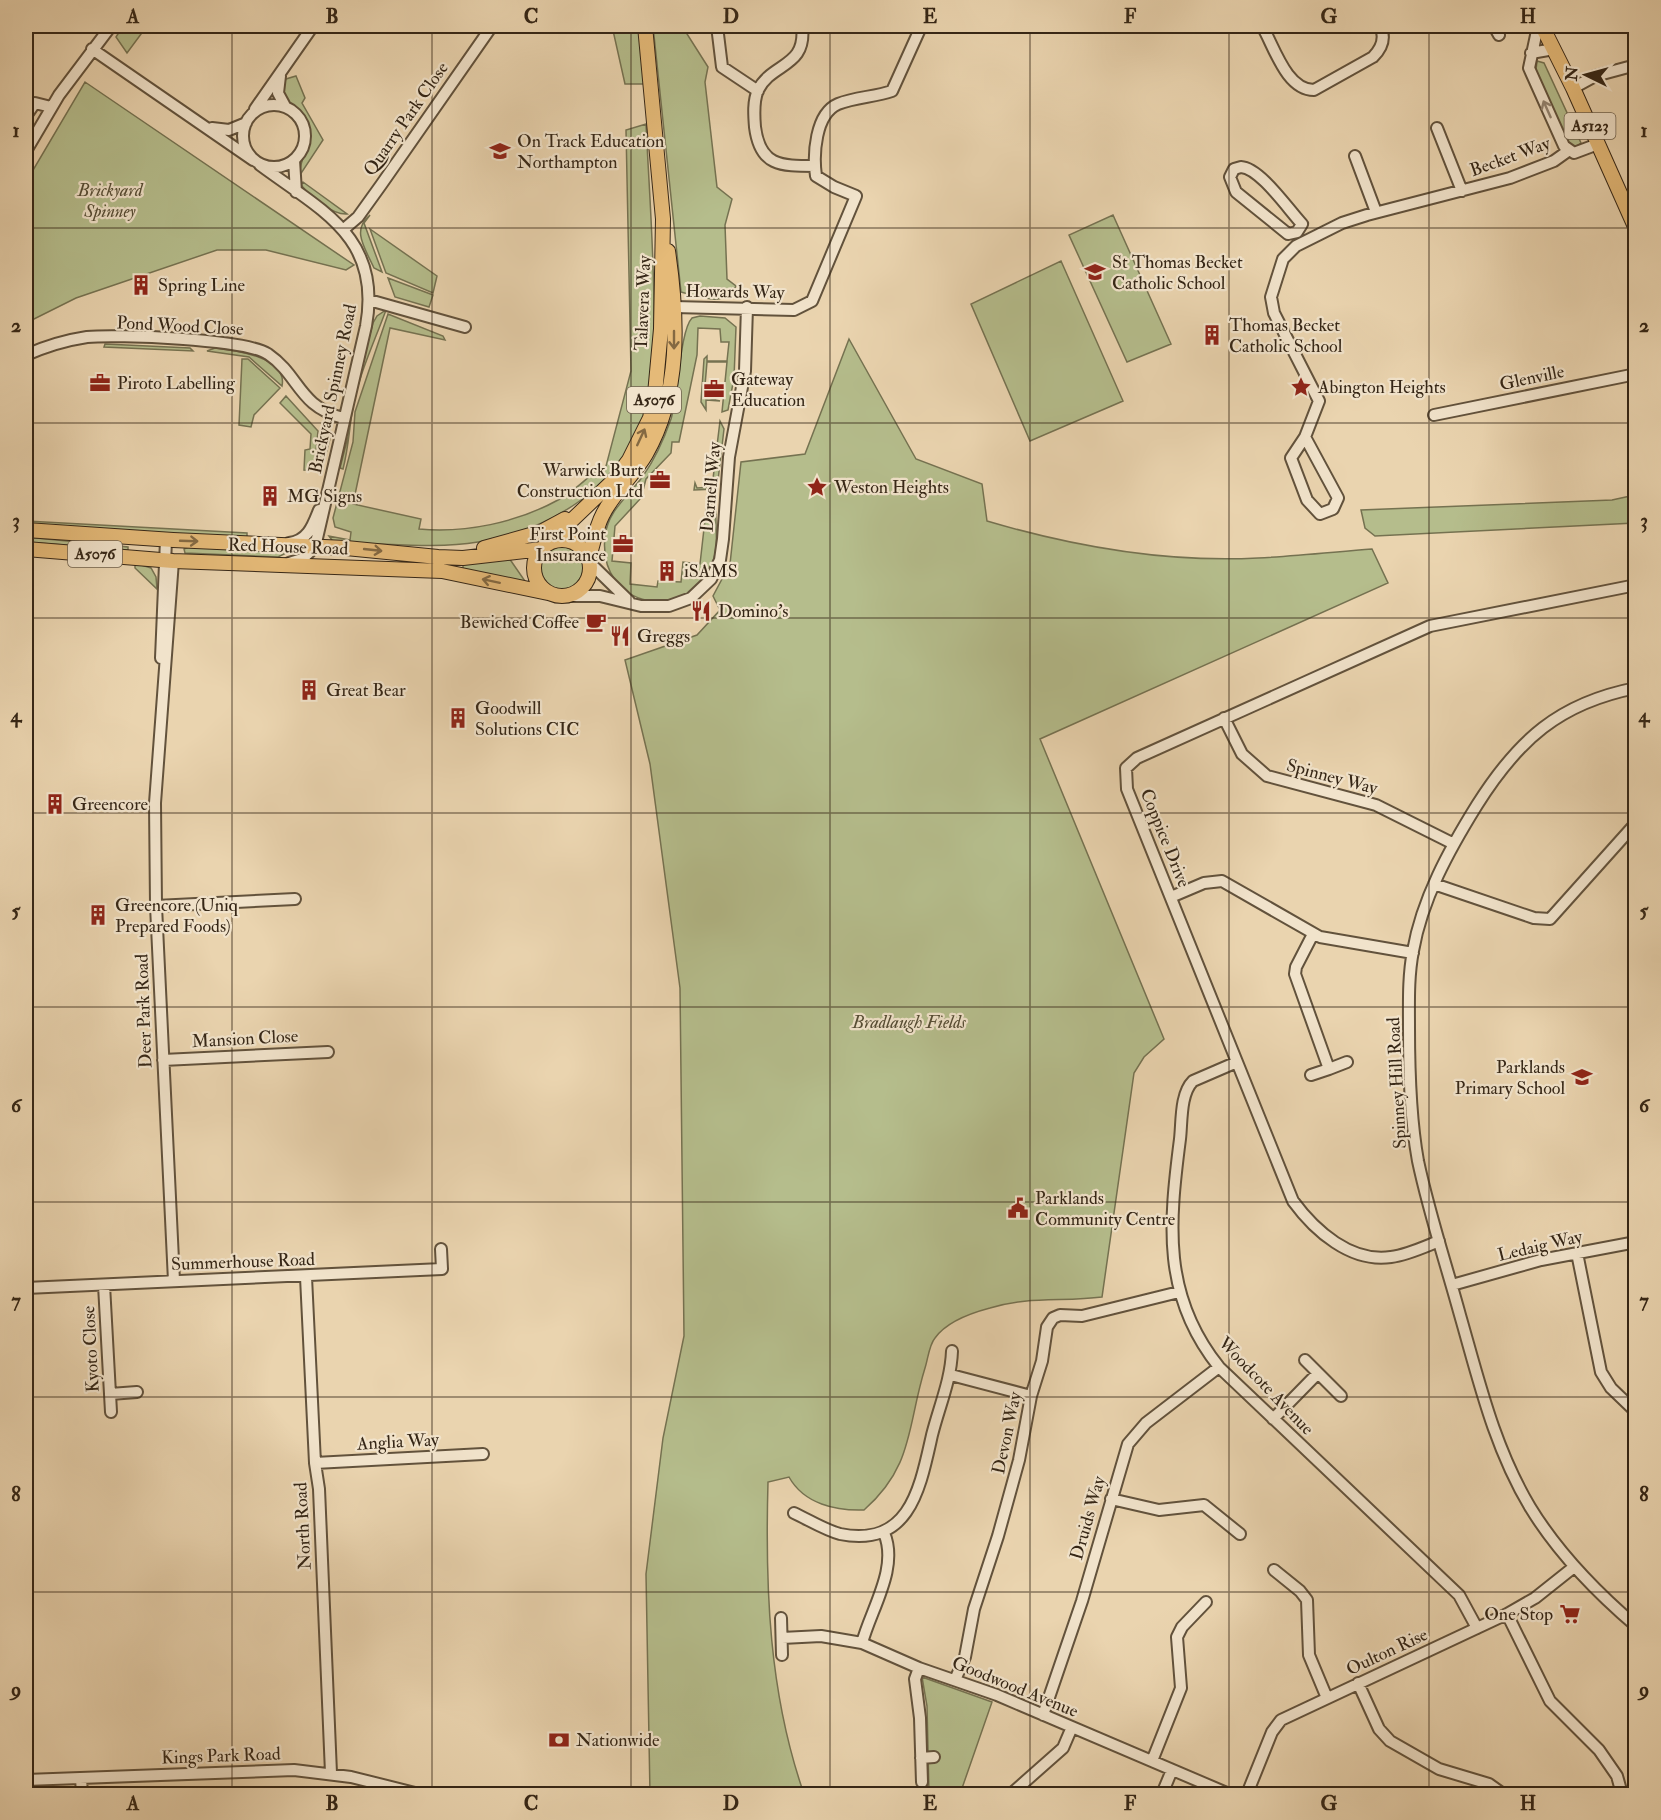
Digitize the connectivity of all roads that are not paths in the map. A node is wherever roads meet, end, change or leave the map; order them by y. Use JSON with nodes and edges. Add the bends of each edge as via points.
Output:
{"nodes":[{"id":1,"x":111,"y":26,"type":"edge"},
{"id":2,"x":313,"y":26,"type":"edge"},
{"id":3,"x":492,"y":26,"type":"edge"},
{"id":4,"x":645,"y":26,"type":"edge"},
{"id":5,"x":717,"y":26,"type":"edge"},
{"id":6,"x":802,"y":26,"type":"edge"},
{"id":7,"x":907,"y":26,"type":"edge"},
{"id":8,"x":1262,"y":26,"type":"edge"},
{"id":9,"x":1380,"y":26,"type":"edge"},
{"id":10,"x":1540,"y":26,"type":"edge"},
{"id":11,"x":92,"y":49,"type":"junction"},
{"id":12,"x":1554,"y":49,"type":"junction"},
{"id":13,"x":1531,"y":53,"type":"junction"},
{"id":14,"x":1635,"y":65,"type":"edge"},
{"id":15,"x":282,"y":67,"type":"junction"},
{"id":16,"x":1573,"y":88,"type":"junction"},
{"id":17,"x":758,"y":91,"type":"junction"},
{"id":18,"x":285,"y":106,"type":"junction"},
{"id":19,"x":51,"y":107,"type":"junction"},
{"id":20,"x":26,"y":116,"type":"edge"},
{"id":21,"x":249,"y":119,"type":"junction"},
{"id":22,"x":206,"y":127,"type":"junction"},
{"id":23,"x":1437,"y":128,"type":"dead end"},
{"id":24,"x":1598,"y":144,"type":"junction"},
{"id":25,"x":26,"y":151,"type":"edge"},
{"id":26,"x":1568,"y":151,"type":"junction"},
{"id":27,"x":1354,"y":156,"type":"dead end"},
{"id":28,"x":294,"y":159,"type":"junction"},
{"id":29,"x":257,"y":162,"type":"junction"},
{"id":30,"x":814,"y":166,"type":"junction"},
{"id":31,"x":1462,"y":191,"type":"junction"},
{"id":32,"x":296,"y":192,"type":"junction"},
{"id":33,"x":1376,"y":212,"type":"junction"},
{"id":34,"x":663,"y":219,"type":"junction"},
{"id":35,"x":344,"y":229,"type":"junction"},
{"id":36,"x":1635,"y":229,"type":"edge"},
{"id":37,"x":1299,"y":239,"type":"junction"},
{"id":38,"x":369,"y":300,"type":"junction"},
{"id":39,"x":674,"y":307,"type":"junction"},
{"id":40,"x":747,"y":307,"type":"junction"},
{"id":41,"x":465,"y":327,"type":"dead end"},
{"id":42,"x":26,"y":355,"type":"edge"},
{"id":43,"x":1635,"y":374,"type":"edge"},
{"id":44,"x":1434,"y":415,"type":"dead end"},
{"id":45,"x":343,"y":418,"type":"junction"},
{"id":46,"x":1305,"y":437,"type":"junction"},
{"id":47,"x":330,"y":482,"type":"junction"},
{"id":48,"x":594,"y":500,"type":"junction"},
{"id":49,"x":313,"y":525,"type":"junction"},
{"id":50,"x":26,"y":530,"type":"edge"},
{"id":51,"x":44,"y":531,"type":"junction"},
{"id":52,"x":166,"y":540,"type":"junction"},
{"id":53,"x":280,"y":544,"type":"junction"},
{"id":54,"x":545,"y":546,"type":"junction"},
{"id":55,"x":26,"y":549,"type":"edge"},
{"id":56,"x":310,"y":550,"type":"junction"},
{"id":57,"x":438,"y":557,"type":"junction"},
{"id":58,"x":168,"y":559,"type":"junction"},
{"id":59,"x":589,"y":560,"type":"junction"},
{"id":60,"x":283,"y":564,"type":"junction"},
{"id":61,"x":322,"y":567,"type":"junction"},
{"id":62,"x":1635,"y":585,"type":"edge"},
{"id":63,"x":548,"y":593,"type":"junction"},
{"id":64,"x":570,"y":596,"type":"junction"},
{"id":65,"x":632,"y":603,"type":"junction"},
{"id":66,"x":1635,"y":688,"type":"edge"},
{"id":67,"x":1224,"y":718,"type":"junction"},
{"id":68,"x":1635,"y":823,"type":"edge"},
{"id":69,"x":1454,"y":844,"type":"junction"},
{"id":70,"x":1434,"y":884,"type":"junction"},
{"id":71,"x":1171,"y":897,"type":"junction"},
{"id":72,"x":295,"y":899,"type":"dead end"},
{"id":73,"x":156,"y":906,"type":"junction"},
{"id":74,"x":1313,"y":934,"type":"junction"},
{"id":75,"x":1413,"y":953,"type":"junction"},
{"id":76,"x":328,"y":1052,"type":"dead end"},
{"id":77,"x":163,"y":1060,"type":"junction"},
{"id":78,"x":1237,"y":1062,"type":"junction"},
{"id":79,"x":1347,"y":1062,"type":"dead end"},
{"id":80,"x":1329,"y":1069,"type":"junction"},
{"id":81,"x":1311,"y":1075,"type":"dead end"},
{"id":82,"x":1439,"y":1241,"type":"junction"},
{"id":83,"x":1635,"y":1242,"type":"edge"},
{"id":84,"x":441,"y":1249,"type":"dead end"},
{"id":85,"x":1577,"y":1253,"type":"junction"},
{"id":86,"x":306,"y":1277,"type":"junction"},
{"id":87,"x":174,"y":1281,"type":"junction"},
{"id":88,"x":104,"y":1285,"type":"junction"},
{"id":89,"x":1452,"y":1285,"type":"junction"},
{"id":90,"x":26,"y":1288,"type":"edge"},
{"id":91,"x":1179,"y":1292,"type":"junction"},
{"id":92,"x":952,"y":1351,"type":"dead end"},
{"id":93,"x":1305,"y":1360,"type":"dead end"},
{"id":94,"x":1220,"y":1367,"type":"junction"},
{"id":95,"x":1318,"y":1373,"type":"junction"},
{"id":96,"x":951,"y":1375,"type":"junction"},
{"id":97,"x":137,"y":1392,"type":"dead end"},
{"id":98,"x":110,"y":1394,"type":"junction"},
{"id":99,"x":1031,"y":1396,"type":"junction"},
{"id":100,"x":1341,"y":1396,"type":"dead end"},
{"id":101,"x":111,"y":1412,"type":"dead end"},
{"id":102,"x":1635,"y":1412,"type":"edge"},
{"id":103,"x":1273,"y":1419,"type":"junction"},
{"id":104,"x":483,"y":1454,"type":"dead end"},
{"id":105,"x":315,"y":1463,"type":"junction"},
{"id":106,"x":1111,"y":1499,"type":"junction"},
{"id":107,"x":794,"y":1513,"type":"dead end"},
{"id":108,"x":884,"y":1533,"type":"junction"},
{"id":109,"x":1240,"y":1533,"type":"dead end"},
{"id":110,"x":1574,"y":1567,"type":"junction"},
{"id":111,"x":1274,"y":1570,"type":"dead end"},
{"id":112,"x":1206,"y":1602,"type":"dead end"},
{"id":113,"x":1507,"y":1614,"type":"junction"},
{"id":114,"x":781,"y":1618,"type":"dead end"},
{"id":115,"x":1635,"y":1626,"type":"edge"},
{"id":116,"x":1477,"y":1628,"type":"junction"},
{"id":117,"x":782,"y":1638,"type":"junction"},
{"id":118,"x":862,"y":1643,"type":"junction"},
{"id":119,"x":782,"y":1655,"type":"dead end"},
{"id":120,"x":919,"y":1668,"type":"junction"},
{"id":121,"x":954,"y":1680,"type":"junction"},
{"id":122,"x":1358,"y":1683,"type":"junction"},
{"id":123,"x":1327,"y":1698,"type":"junction"},
{"id":124,"x":1043,"y":1715,"type":"junction"},
{"id":125,"x":1072,"y":1727,"type":"junction"},
{"id":126,"x":934,"y":1757,"type":"dead end"},
{"id":127,"x":921,"y":1758,"type":"junction"},
{"id":128,"x":1152,"y":1761,"type":"junction"},
{"id":129,"x":1172,"y":1770,"type":"junction"},
{"id":130,"x":331,"y":1773,"type":"junction"},
{"id":131,"x":81,"y":1778,"type":"junction"},
{"id":132,"x":26,"y":1780,"type":"edge"},
{"id":133,"x":922,"y":1782,"type":"dead end"},
{"id":134,"x":82,"y":1794,"type":"edge"},
{"id":135,"x":416,"y":1794,"type":"edge"},
{"id":136,"x":1011,"y":1794,"type":"edge"},
{"id":137,"x":1162,"y":1794,"type":"edge"},
{"id":138,"x":1229,"y":1794,"type":"edge"},
{"id":139,"x":1247,"y":1794,"type":"edge"},
{"id":140,"x":1503,"y":1794,"type":"edge"},
{"id":141,"x":1622,"y":1794,"type":"edge"}],
"edges":[{"from":1,"to":11,"type":"street"},
{"from":2,"to":15,"type":"street"},
{"from":3,"to":35,"type":"street","name":"Quarry Park Close","via":[[358,217]]},
{"from":4,"to":34,"type":"main road","name":"Talavera Way","number":"A5076"},
{"from":5,"to":17,"type":"street","via":[[722,67]]},
{"from":6,"to":17,"type":"street","via":[[803,39],[794,60],[767,77]]},
{"from":7,"to":30,"type":"street","via":[[920,29],[892,91],[835,105],[823,122],[813,154]]},
{"from":8,"to":9,"type":"street","via":[[1294,83],[1306,90],[1314,90],[1373,57],[1384,38]]},
{"from":10,"to":12,"type":"main road","number":"A5123"},
{"from":10,"to":13,"type":"street"},
{"from":11,"to":19,"type":"street"},
{"from":11,"to":22,"type":"street","name":"Brickyard Spinney Road"},
{"from":12,"to":13,"type":"street"},
{"from":12,"to":16,"type":"main road","number":"A5123"},
{"from":26,"to":13,"type":"street","one_way":true,"via":[[1529,71]]},
{"from":14,"to":16,"type":"street","via":[[1595,76]]},
{"from":15,"to":18,"type":"street","via":[[278,85]]},
{"from":15,"to":21,"type":"street"},
{"from":16,"to":24,"type":"main road","number":"A5123"},
{"from":17,"to":30,"type":"street","via":[[753,113],[757,145],[768,159],[784,166]]},
{"from":18,"to":21,"type":"street","via":[[263,106]]},
{"from":18,"to":28,"type":"street","via":[[299,117],[305,135]]},
{"from":19,"to":20,"type":"street","via":[[35,103]]},
{"from":19,"to":25,"type":"street"},
{"from":21,"to":22,"type":"street","via":[[229,130]]},
{"from":21,"to":29,"type":"street","via":[[244,143]]},
{"from":22,"to":29,"type":"street","name":"Brickyard Spinney Road"},
{"from":23,"to":31,"type":"street","name":"Becket Way"},
{"from":24,"to":26,"type":"street","name":"Becket Way","via":[[1578,152]]},
{"from":24,"to":36,"type":"main road","number":"A5123"},
{"from":26,"to":31,"type":"street","name":"Becket Way","via":[[1539,168]]},
{"from":27,"to":33,"type":"street"},
{"from":28,"to":29,"type":"street","via":[[278,166]]},
{"from":28,"to":32,"type":"street"},
{"from":29,"to":32,"type":"street","name":"Brickyard Spinney Road"},
{"from":30,"to":40,"type":"street","name":"Howards Way","via":[[816,176],[856,196],[812,301],[794,310]]},
{"from":31,"to":33,"type":"street","name":"Becket Way"},
{"from":32,"to":35,"type":"street","name":"Brickyard Spinney Road"},
{"from":33,"to":37,"type":"street","name":"Becket Way"},
{"from":34,"to":39,"type":"main road"},
{"from":48,"to":34,"type":"main road","name":"Talavera Way","number":"A5076","one_way":true,"via":[[629,460],[650,418],[658,375]]},
{"from":35,"to":38,"type":"street","name":"Brickyard Spinney Road","via":[[364,263]]},
{"from":37,"to":37,"type":"street","via":[[1236,192],[1230,177],[1234,169],[1248,167],[1257,174],[1302,224]]},
{"from":37,"to":46,"type":"street","via":[[1283,259],[1271,297],[1274,313],[1319,401]]},
{"from":38,"to":41,"type":"street"},
{"from":38,"to":45,"type":"street","name":"Brickyard Spinney Road"},
{"from":39,"to":40,"type":"street","name":"Howards Way"},
{"from":39,"to":59,"type":"main road","one_way":true,"via":[[674,358],[665,410],[646,454],[602,515]]},
{"from":40,"to":65,"type":"street","name":"Darnell Way","via":[[745,371],[730,450],[717,570],[701,590],[682,603],[658,608]]},
{"from":42,"to":45,"type":"street","name":"Pond Wood Close","via":[[88,337],[243,345],[268,354],[311,402]]},
{"from":43,"to":44,"type":"street","name":"Glenville"},
{"from":45,"to":47,"type":"street","name":"Brickyard Spinney Road"},
{"from":46,"to":46,"type":"street","via":[[1338,498],[1333,509],[1320,514],[1307,500],[1291,458]]},
{"from":47,"to":49,"type":"street"},
{"from":47,"to":56,"type":"street","name":"Brickyard Spinney Road"},
{"from":48,"to":54,"type":"main road","name":"Talavera Way","number":"A5076"},
{"from":48,"to":57,"type":"main road","via":[[541,532]]},
{"from":49,"to":53,"type":"street","via":[[302,540]]},
{"from":49,"to":56,"type":"street"},
{"from":50,"to":51,"type":"main road"},
{"from":51,"to":52,"type":"main road"},
{"from":51,"to":58,"type":"main road","via":[[76,540],[146,545]]},
{"from":52,"to":53,"type":"main road","one_way":true},
{"from":52,"to":58,"type":"street","name":"Deer Park Road"},
{"from":53,"to":56,"type":"main road"},
{"from":54,"to":57,"type":"main road","via":[[463,558]]},
{"from":54,"to":59,"type":"main road","via":[[571,541],[584,550]]},
{"from":54,"to":63,"type":"main road","via":[[534,563],[534,572]]},
{"from":55,"to":58,"type":"main road","name":"Red House Road","number":"A5076"},
{"from":56,"to":57,"type":"main road","one_way":true},
{"from":56,"to":60,"type":"street"},
{"from":56,"to":61,"type":"street","via":[[312,564]]},
{"from":58,"to":60,"type":"main road","name":"Red House Road","number":"A5076"},
{"from":58,"to":73,"type":"street","name":"Deer Park Road","via":[[160,633],[163,673],[155,803]]},
{"from":59,"to":64,"type":"main road","via":[[585,586]]},
{"from":59,"to":65,"type":"street"},
{"from":60,"to":61,"type":"main road","name":"Red House Road","number":"A5076"},
{"from":63,"to":61,"type":"main road","name":"Red House Road","number":"A5076","one_way":true,"via":[[442,571]]},
{"from":62,"to":67,"type":"street","name":"Coppice Drive","via":[[1430,626]]},
{"from":63,"to":64,"type":"main road"},
{"from":64,"to":65,"type":"street","name":"Darnell Way","via":[[600,596]]},
{"from":66,"to":69,"type":"street","name":"Spinney Hill Road","via":[[1580,703],[1547,724],[1502,770]]},
{"from":67,"to":69,"type":"street","name":"Spinney Way","via":[[1242,754],[1267,776],[1376,805]]},
{"from":67,"to":71,"type":"street","name":"Coppice Drive","via":[[1137,758],[1126,768],[1127,789]]},
{"from":68,"to":70,"type":"street","via":[[1551,919],[1534,918]]},
{"from":69,"to":70,"type":"street","name":"Spinney Hill Road"},
{"from":70,"to":75,"type":"street","name":"Spinney Hill Road"},
{"from":71,"to":74,"type":"street","via":[[1204,883],[1222,881]]},
{"from":71,"to":78,"type":"street","name":"Coppice Drive"},
{"from":72,"to":73,"type":"street"},
{"from":73,"to":77,"type":"street","name":"Deer Park Road"},
{"from":74,"to":75,"type":"street"},
{"from":74,"to":80,"type":"street","via":[[1295,975]]},
{"from":75,"to":82,"type":"street","name":"Spinney Hill Road","via":[[1409,1016],[1412,1117]]},
{"from":76,"to":77,"type":"street","name":"Mansion Close"},
{"from":77,"to":87,"type":"street","name":"Deer Park Road"},
{"from":78,"to":82,"type":"street","name":"Coppice Drive","via":[[1289,1192],[1315,1226],[1350,1250],[1375,1258],[1393,1257]]},
{"from":78,"to":91,"type":"street","name":"Woodcote Avenue","via":[[1199,1077],[1187,1090],[1171,1226]]},
{"from":79,"to":80,"type":"street"},
{"from":80,"to":81,"type":"street"},
{"from":82,"to":89,"type":"street","name":"Spinney Hill Road"},
{"from":83,"to":85,"type":"street","name":"Ledaig Way"},
{"from":84,"to":86,"type":"street","name":"Summerhouse Road","via":[[442,1269]]},
{"from":85,"to":89,"type":"street","name":"Ledaig Way"},
{"from":85,"to":102,"type":"street","via":[[1601,1372]]},
{"from":86,"to":87,"type":"street","name":"Summerhouse Road"},
{"from":86,"to":105,"type":"street","name":"North Road"},
{"from":87,"to":88,"type":"street","name":"Summerhouse Road"},
{"from":88,"to":90,"type":"street","name":"Summerhouse Road"},
{"from":88,"to":98,"type":"street","name":"Kyoto Close"},
{"from":89,"to":110,"type":"street","name":"Spinney Hill Road","via":[[1482,1395],[1506,1461],[1535,1515]]},
{"from":91,"to":94,"type":"street","name":"Woodcote Avenue","via":[[1195,1332]]},
{"from":91,"to":99,"type":"street","name":"Devon Way","via":[[1082,1316],[1053,1318],[1044,1337],[1042,1361]]},
{"from":92,"to":96,"type":"street"},
{"from":93,"to":95,"type":"street"},
{"from":94,"to":103,"type":"street","name":"Woodcote Avenue"},
{"from":94,"to":106,"type":"street","name":"Druids Way","via":[[1133,1436],[1121,1461]]},
{"from":95,"to":100,"type":"street"},
{"from":95,"to":103,"type":"street"},
{"from":96,"to":99,"type":"street"},
{"from":96,"to":108,"type":"street","via":[[912,1505]]},
{"from":97,"to":98,"type":"street"},
{"from":98,"to":101,"type":"street","name":"Kyoto Close"},
{"from":99,"to":121,"type":"street","name":"Devon Way","via":[[1019,1460],[974,1609],[964,1657]]},
{"from":103,"to":116,"type":"street","name":"Woodcote Avenue","via":[[1459,1595]]},
{"from":104,"to":105,"type":"street","name":"Anglia Way"},
{"from":105,"to":130,"type":"street","name":"North Road"},
{"from":106,"to":109,"type":"street","via":[[1159,1510],[1204,1505]]},
{"from":106,"to":124,"type":"street","name":"Druids Way"},
{"from":107,"to":108,"type":"street","via":[[838,1533]]},
{"from":108,"to":118,"type":"street","via":[[889,1545],[889,1564]]},
{"from":110,"to":113,"type":"street","name":"Oulton Rise"},
{"from":110,"to":115,"type":"street","name":"Spinney Hill Road"},
{"from":111,"to":123,"type":"street","via":[[1307,1600],[1308,1648]]},
{"from":112,"to":128,"type":"street","via":[[1177,1637],[1181,1688]]},
{"from":113,"to":116,"type":"street","name":"Oulton Rise"},
{"from":113,"to":141,"type":"street","via":[[1550,1701],[1599,1750],[1617,1776]]},
{"from":114,"to":117,"type":"street"},
{"from":116,"to":122,"type":"street","name":"Oulton Rise"},
{"from":117,"to":118,"type":"street","name":"Goodwood Avenue","via":[[821,1636]]},
{"from":117,"to":119,"type":"street"},
{"from":118,"to":120,"type":"street","name":"Goodwood Avenue"},
{"from":120,"to":121,"type":"street","name":"Goodwood Avenue"},
{"from":120,"to":127,"type":"street","via":[[915,1679]]},
{"from":121,"to":124,"type":"street","name":"Goodwood Avenue"},
{"from":122,"to":123,"type":"street","name":"Oulton Rise"},
{"from":122,"to":140,"type":"street","via":[[1379,1729],[1390,1741],[1430,1765],[1489,1784]]},
{"from":123,"to":139,"type":"street","name":"Oulton Rise","via":[[1281,1720],[1272,1732]]},
{"from":124,"to":125,"type":"street","name":"Goodwood Avenue"},
{"from":125,"to":128,"type":"street","name":"Goodwood Avenue"},
{"from":125,"to":136,"type":"street","via":[[1063,1748]]},
{"from":126,"to":127,"type":"street"},
{"from":127,"to":133,"type":"street"},
{"from":128,"to":129,"type":"street","name":"Goodwood Avenue"},
{"from":129,"to":137,"type":"street"},
{"from":129,"to":138,"type":"street","name":"Goodwood Avenue"},
{"from":130,"to":131,"type":"street","name":"Kings Park Road","via":[[276,1770]]},
{"from":130,"to":135,"type":"street","name":"Kings Park Road"},
{"from":131,"to":132,"type":"street","name":"Kings Park Road"},
{"from":131,"to":134,"type":"street"}]}
